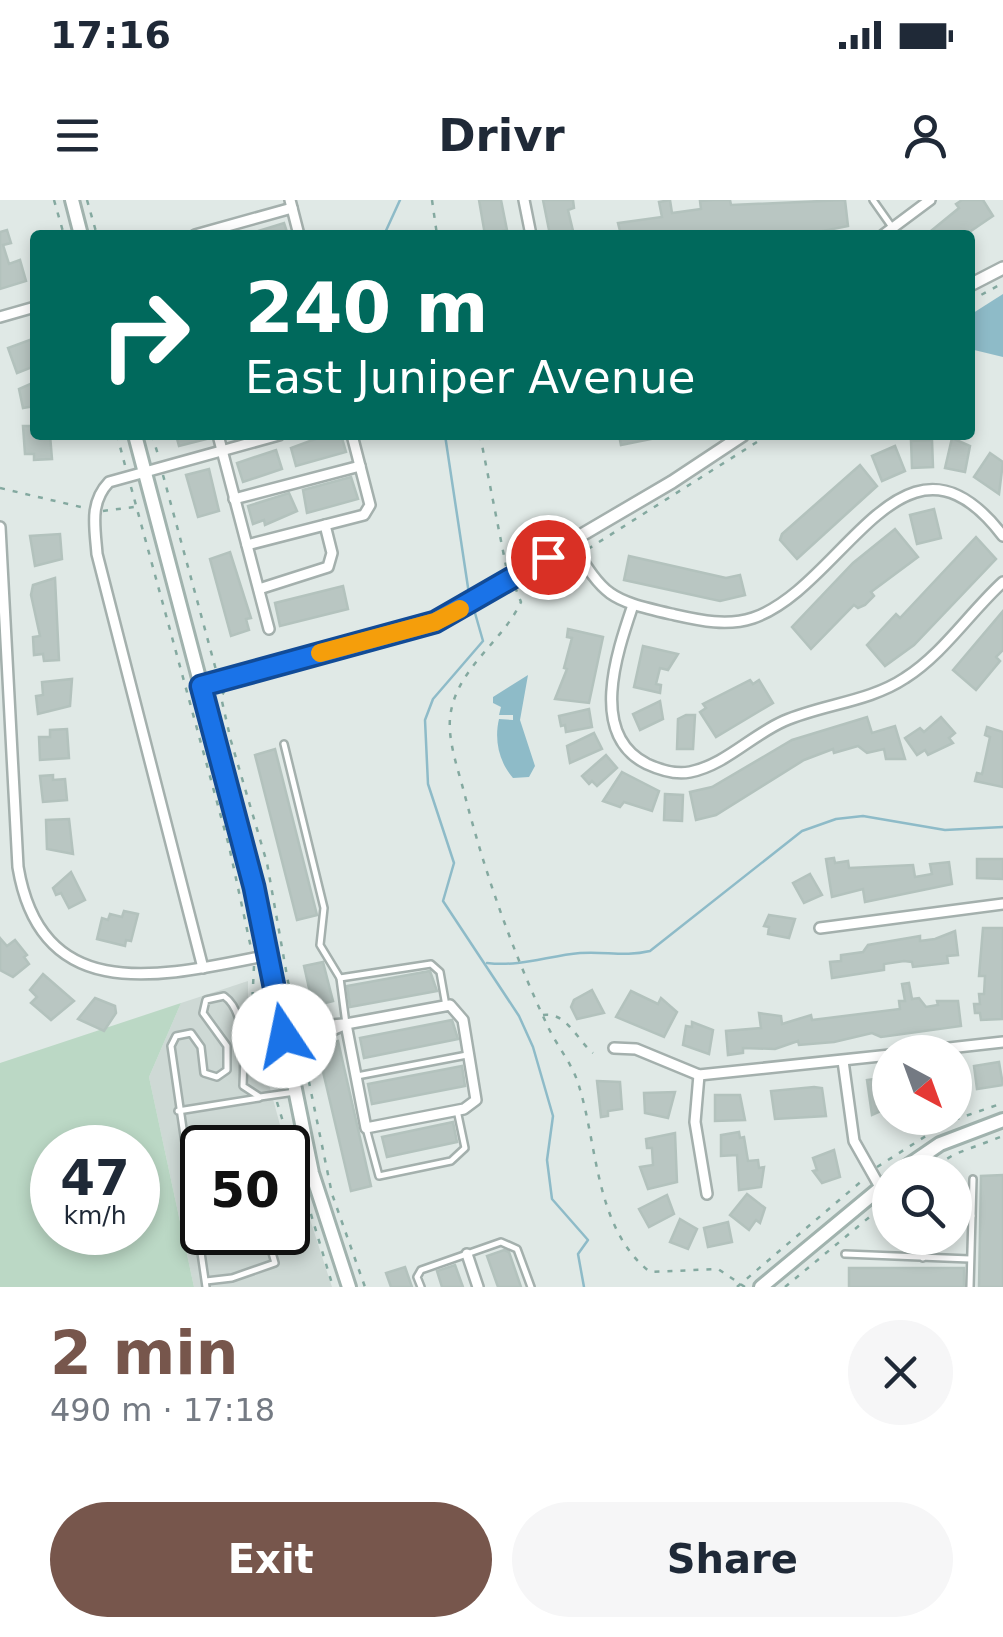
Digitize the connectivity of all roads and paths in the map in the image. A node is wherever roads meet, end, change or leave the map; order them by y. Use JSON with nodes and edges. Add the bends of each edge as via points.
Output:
{"nodes":[{"id":1,"x":54,"y":200,"type":"edge"},
{"id":2,"x":72,"y":200,"type":"edge"},
{"id":3,"x":87,"y":200,"type":"edge"},
{"id":4,"x":432,"y":200,"type":"edge"},
{"id":5,"x":524,"y":200,"type":"edge"},
{"id":6,"x":873,"y":200,"type":"edge"},
{"id":7,"x":930,"y":200,"type":"edge"},
{"id":8,"x":291,"y":204,"type":"edge"},
{"id":9,"x":63,"y":230,"type":"edge"},
{"id":10,"x":80,"y":230,"type":"edge"},
{"id":11,"x":96,"y":230,"type":"edge"},
{"id":12,"x":210,"y":230,"type":"edge"},
{"id":13,"x":298,"y":230,"type":"edge"},
{"id":14,"x":436,"y":230,"type":"edge"},
{"id":15,"x":530,"y":230,"type":"edge"},
{"id":16,"x":894,"y":230,"type":"joint"},
{"id":17,"x":1003,"y":268,"type":"edge"},
{"id":18,"x":975,"y":282,"type":"edge"},
{"id":19,"x":1003,"y":283,"type":"edge"},
{"id":20,"x":975,"y":298,"type":"edge"},
{"id":21,"x":30,"y":309,"type":"edge"},
{"id":22,"x":0,"y":317,"type":"edge"},
{"id":23,"x":117,"y":440,"type":"edge"},
{"id":24,"x":136,"y":440,"type":"edge"},
{"id":25,"x":154,"y":440,"type":"edge"},
{"id":26,"x":219,"y":440,"type":"edge"},
{"id":27,"x":259,"y":440,"type":"edge"},
{"id":28,"x":353,"y":440,"type":"edge"},
{"id":29,"x":481,"y":440,"type":"edge"},
{"id":30,"x":735,"y":440,"type":"edge"},
{"id":31,"x":760,"y":440,"type":"edge"},
{"id":32,"x":222,"y":449,"type":"junction"},
{"id":33,"x":159,"y":458,"type":"dead end"},
{"id":34,"x":360,"y":466,"type":"junction"},
{"id":35,"x":126,"y":471,"type":"dead end"},
{"id":36,"x":144,"y":471,"type":"junction"},
{"id":37,"x":163,"y":474,"type":"dead end"},
{"id":38,"x":130,"y":483,"type":"dead end"},
{"id":39,"x":0,"y":488,"type":"edge"},
{"id":40,"x":234,"y":499,"type":"junction"},
{"id":41,"x":136,"y":506,"type":"junction"},
{"id":42,"x":87,"y":509,"type":"dead end"},
{"id":43,"x":99,"y":511,"type":"dead end"},
{"id":44,"x":325,"y":525,"type":"junction"},
{"id":45,"x":0,"y":527,"type":"edge"},
{"id":46,"x":1003,"y":536,"type":"edge"},
{"id":47,"x":571,"y":543,"type":"junction"},
{"id":48,"x":247,"y":545,"type":"junction"},
{"id":49,"x":587,"y":550,"type":"dead end"},
{"id":50,"x":569,"y":560,"type":"dead end"},
{"id":51,"x":507,"y":571,"type":"dead end"},
{"id":52,"x":1003,"y":582,"type":"edge"},
{"id":53,"x":515,"y":586,"type":"junction"},
{"id":54,"x":503,"y":588,"type":"junction"},
{"id":55,"x":259,"y":589,"type":"junction"},
{"id":56,"x":633,"y":605,"type":"junction"},
{"id":57,"x":269,"y":630,"type":"dead end"},
{"id":58,"x":215,"y":667,"type":"dead end"},
{"id":59,"x":201,"y":686,"type":"junction"},
{"id":60,"x":228,"y":688,"type":"dead end"},
{"id":61,"x":5,"y":736,"type":"edge"},
{"id":62,"x":284,"y":744,"type":"dead end"},
{"id":63,"x":1003,"y":904,"type":"edge"},
{"id":64,"x":820,"y":928,"type":"dead end"},
{"id":65,"x":251,"y":950,"type":"dead end"},
{"id":66,"x":268,"y":954,"type":"junction"},
{"id":67,"x":203,"y":968,"type":"junction"},
{"id":68,"x":255,"y":969,"type":"dead end"},
{"id":69,"x":340,"y":978,"type":"junction"},
{"id":70,"x":446,"y":1006,"type":"junction"},
{"id":71,"x":543,"y":1015,"type":"junction"},
{"id":72,"x":346,"y":1024,"type":"junction"},
{"id":73,"x":298,"y":1033,"type":"junction"},
{"id":74,"x":284,"y":1036,"type":"junction"},
{"id":75,"x":1003,"y":1042,"type":"edge"},
{"id":76,"x":972,"y":1045,"type":"edge"},
{"id":77,"x":614,"y":1048,"type":"dead end"},
{"id":78,"x":593,"y":1053,"type":"dead end"},
{"id":79,"x":470,"y":1055,"type":"junction"},
{"id":80,"x":872,"y":1057,"type":"edge"},
{"id":81,"x":843,"y":1060,"type":"junction"},
{"id":82,"x":699,"y":1075,"type":"junction"},
{"id":83,"x":357,"y":1076,"type":"junction"},
{"id":84,"x":271,"y":1086,"type":"dead end"},
{"id":85,"x":295,"y":1092,"type":"junction"},
{"id":86,"x":260,"y":1097,"type":"junction"},
{"id":87,"x":278,"y":1102,"type":"dead end"},
{"id":88,"x":1003,"y":1104,"type":"edge"},
{"id":89,"x":457,"y":1110,"type":"junction"},
{"id":90,"x":178,"y":1111,"type":"junction"},
{"id":91,"x":1003,"y":1120,"type":"edge"},
{"id":92,"x":180,"y":1125,"type":"edge"},
{"id":93,"x":366,"y":1128,"type":"junction"},
{"id":94,"x":1003,"y":1136,"type":"edge"},
{"id":95,"x":896,"y":1155,"type":"edge"},
{"id":96,"x":924,"y":1155,"type":"edge"},
{"id":97,"x":953,"y":1155,"type":"edge"},
{"id":98,"x":872,"y":1166,"type":"edge"},
{"id":99,"x":864,"y":1179,"type":"dead end"},
{"id":100,"x":973,"y":1180,"type":"dead end"},
{"id":101,"x":708,"y":1194,"type":"dead end"},
{"id":102,"x":872,"y":1195,"type":"edge"},
{"id":103,"x":872,"y":1215,"type":"edge"},
{"id":104,"x":972,"y":1216,"type":"edge"},
{"id":105,"x":467,"y":1254,"type":"junction"},
{"id":106,"x":845,"y":1254,"type":"dead end"},
{"id":107,"x":202,"y":1255,"type":"edge"},
{"id":108,"x":273,"y":1255,"type":"edge"},
{"id":109,"x":924,"y":1255,"type":"edge"},
{"id":110,"x":970,"y":1255,"type":"edge"},
{"id":111,"x":924,"y":1258,"type":"junction"},
{"id":112,"x":970,"y":1259,"type":"junction"},
{"id":113,"x":232,"y":1278,"type":"junction"},
{"id":114,"x":206,"y":1284,"type":"edge"},
{"id":115,"x":739,"y":1285,"type":"edge"},
{"id":116,"x":231,"y":1287,"type":"edge"},
{"id":117,"x":333,"y":1287,"type":"edge"},
{"id":118,"x":350,"y":1287,"type":"edge"},
{"id":119,"x":365,"y":1287,"type":"edge"},
{"id":120,"x":421,"y":1287,"type":"edge"},
{"id":121,"x":478,"y":1287,"type":"edge"},
{"id":122,"x":531,"y":1287,"type":"edge"},
{"id":123,"x":744,"y":1287,"type":"edge"},
{"id":124,"x":761,"y":1287,"type":"edge"},
{"id":125,"x":785,"y":1287,"type":"edge"},
{"id":126,"x":970,"y":1287,"type":"edge"}],
"edges":[{"from":1,"to":9,"type":"path"},
{"from":2,"to":10,"type":"main road"},
{"from":3,"to":11,"type":"path"},
{"from":4,"to":14,"type":"path"},
{"from":5,"to":15,"type":"street"},
{"from":6,"to":16,"type":"lane"},
{"from":7,"to":16,"type":"street"},
{"from":8,"to":12,"type":"street"},
{"from":8,"to":13,"type":"street"},
{"from":17,"to":18,"type":"street"},
{"from":19,"to":20,"type":"path"},
{"from":21,"to":22,"type":"street"},
{"from":23,"to":35,"type":"path"},
{"from":24,"to":36,"type":"main road"},
{"from":25,"to":33,"type":"path"},
{"from":26,"to":32,"type":"street"},
{"from":27,"to":32,"type":"street"},
{"from":28,"to":34,"type":"street"},
{"from":29,"to":51,"type":"path"},
{"from":30,"to":47,"type":"street"},
{"from":31,"to":49,"type":"path"},
{"from":32,"to":36,"type":"street"},
{"from":32,"to":40,"type":"street"},
{"from":34,"to":40,"type":"street"},
{"from":34,"to":44,"type":"street","via":[[370,505],[364,514]]},
{"from":36,"to":59,"type":"main road"},
{"from":36,"to":67,"type":"street","via":[[109,482],[98,493],[98,554]]},
{"from":37,"to":58,"type":"path"},
{"from":38,"to":41,"type":"path"},
{"from":39,"to":42,"type":"path"},
{"from":40,"to":48,"type":"street"},
{"from":41,"to":43,"type":"path"},
{"from":41,"to":65,"type":"path"},
{"from":44,"to":48,"type":"street"},
{"from":44,"to":55,"type":"street","via":[[328,567]]},
{"from":45,"to":61,"type":"street"},
{"from":46,"to":56,"type":"street","via":[[967,498],[924,489],[893,502],[798,588],[754,617],[711,622]]},
{"from":47,"to":54,"type":"street"},
{"from":47,"to":56,"type":"street","via":[[600,588]]},
{"from":48,"to":55,"type":"street"},
{"from":50,"to":53,"type":"path"},
{"from":52,"to":56,"type":"street","via":[[907,677],[783,721],[688,773],[663,772],[636,758],[614,724],[611,695]]},
{"from":53,"to":54,"type":"path"},
{"from":53,"to":71,"type":"path","via":[[521,602],[515,616],[466,677],[450,722],[482,864]]},
{"from":54,"to":59,"type":"street","via":[[398,632]]},
{"from":55,"to":57,"type":"street"},
{"from":59,"to":66,"type":"main road"},
{"from":60,"to":73,"type":"path","via":[[221,697],[266,863]]},
{"from":61,"to":67,"type":"street","via":[[21,886],[49,936],[76,959],[114,974]]},
{"from":62,"to":69,"type":"lane","via":[[324,908],[320,944]]},
{"from":63,"to":64,"type":"street"},
{"from":66,"to":67,"type":"street"},
{"from":66,"to":74,"type":"main road"},
{"from":68,"to":84,"type":"path","via":[[252,1006]]},
{"from":69,"to":70,"type":"lane","via":[[431,964],[440,972]]},
{"from":69,"to":72,"type":"lane"},
{"from":70,"to":72,"type":"street"},
{"from":70,"to":79,"type":"street","via":[[462,1015]]},
{"from":71,"to":78,"type":"path","via":[[566,1022]]},
{"from":71,"to":115,"type":"path","via":[[578,1081],[613,1219],[642,1266],[664,1273],[718,1269]]},
{"from":72,"to":73,"type":"street"},
{"from":72,"to":83,"type":"street"},
{"from":73,"to":74,"type":"street"},
{"from":73,"to":119,"type":"path","via":[[332,1194]]},
{"from":74,"to":85,"type":"main road"},
{"from":75,"to":76,"type":"street"},
{"from":77,"to":82,"type":"street","via":[[636,1049]]},
{"from":79,"to":83,"type":"lane"},
{"from":79,"to":89,"type":"street","via":[[477,1096],[469,1108]]},
{"from":80,"to":81,"type":"street"},
{"from":81,"to":82,"type":"street"},
{"from":81,"to":98,"type":"street","via":[[854,1141]]},
{"from":82,"to":101,"type":"street","via":[[694,1122]]},
{"from":83,"to":93,"type":"street"},
{"from":85,"to":86,"type":"lane"},
{"from":85,"to":118,"type":"main road","via":[[318,1195]]},
{"from":86,"to":90,"type":"lane"},
{"from":86,"to":90,"type":"lane","via":[[243,1086],[236,1009],[216,995],[203,1012],[227,1046],[227,1070],[217,1077],[204,1073],[197,1037],[176,1036],[171,1046]]},
{"from":87,"to":117,"type":"path"},
{"from":88,"to":95,"type":"path","via":[[948,1122]]},
{"from":89,"to":93,"type":"street"},
{"from":89,"to":93,"type":"lane","via":[[465,1148],[460,1155],[379,1176]]},
{"from":90,"to":92,"type":"lane"},
{"from":91,"to":96,"type":"main road"},
{"from":94,"to":97,"type":"path"},
{"from":99,"to":115,"type":"path"},
{"from":100,"to":104,"type":"lane"},
{"from":102,"to":124,"type":"main road"},
{"from":103,"to":125,"type":"path"},
{"from":105,"to":120,"type":"lane","via":[[421,1270]]},
{"from":105,"to":121,"type":"street"},
{"from":105,"to":122,"type":"lane","via":[[510,1243]]},
{"from":106,"to":111,"type":"lane"},
{"from":107,"to":114,"type":"lane"},
{"from":108,"to":113,"type":"lane","via":[[276,1263]]},
{"from":109,"to":111,"type":"lane"},
{"from":110,"to":112,"type":"lane"},
{"from":111,"to":112,"type":"lane"},
{"from":112,"to":126,"type":"lane"},
{"from":113,"to":114,"type":"lane"},
{"from":113,"to":116,"type":"lane"},
{"from":115,"to":123,"type":"path"}]}
